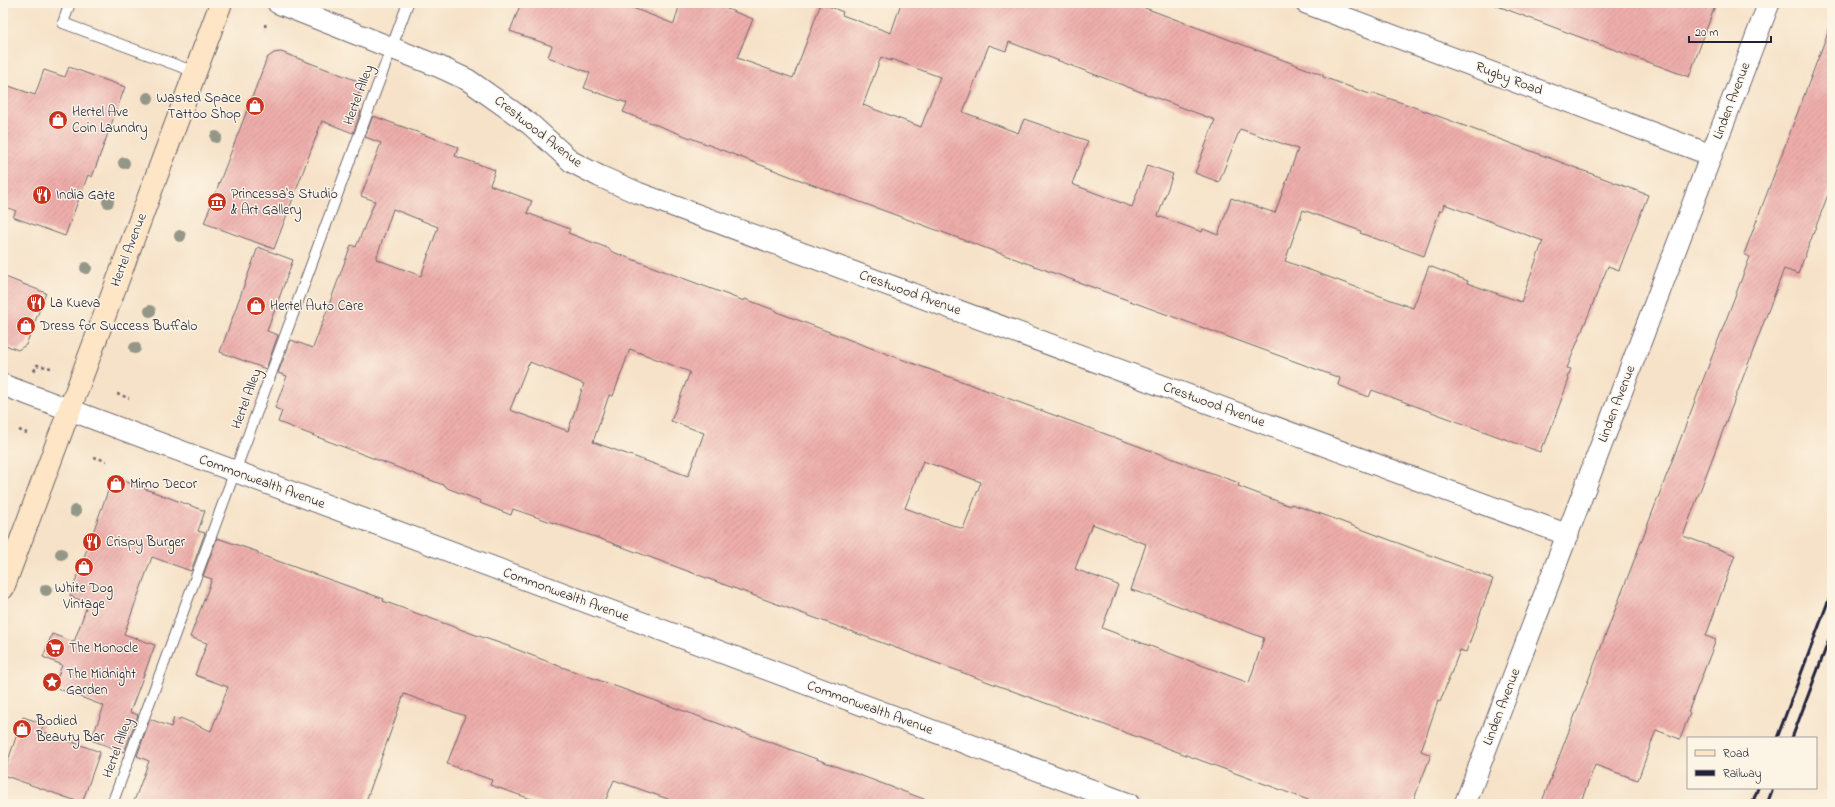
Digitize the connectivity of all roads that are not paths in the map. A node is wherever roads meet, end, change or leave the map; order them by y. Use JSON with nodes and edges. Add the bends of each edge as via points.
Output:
{"nodes":[{"id":1,"x":70,"y":3,"type":"edge"},
{"id":2,"x":221,"y":3,"type":"edge"},
{"id":3,"x":278,"y":3,"type":"edge"},
{"id":4,"x":408,"y":3,"type":"edge"},
{"id":5,"x":1306,"y":3,"type":"edge"},
{"id":6,"x":1769,"y":3,"type":"edge"},
{"id":7,"x":391,"y":49,"type":"junction"},
{"id":8,"x":195,"y":72,"type":"junction"},
{"id":9,"x":1711,"y":155,"type":"junction"},
{"id":10,"x":3,"y":385,"type":"edge"},
{"id":11,"x":69,"y":410,"type":"junction"},
{"id":12,"x":235,"y":472,"type":"junction"},
{"id":13,"x":1568,"y":535,"type":"junction"},
{"id":14,"x":3,"y":588,"type":"edge"},
{"id":15,"x":112,"y":804,"type":"edge"},
{"id":16,"x":1129,"y":804,"type":"edge"},
{"id":17,"x":1465,"y":804,"type":"edge"}],
"edges":[{"from":1,"to":8,"type":"lane","via":[[63,23]]},
{"from":2,"to":8,"type":"street","name":"Hertel Avenue"},
{"from":3,"to":7,"type":"street","name":"Crestwood Avenue"},
{"from":4,"to":7,"type":"lane","name":"Hertel Alley"},
{"from":5,"to":9,"type":"street","name":"Rugby Road"},
{"from":6,"to":9,"type":"street","name":"Linden Avenue"},
{"from":7,"to":12,"type":"lane","name":"Hertel Alley"},
{"from":7,"to":13,"type":"street","name":"Crestwood Avenue","via":[[468,80],[530,124],[572,162],[638,193]]},
{"from":8,"to":11,"type":"street","name":"Hertel Avenue"},
{"from":9,"to":13,"type":"street","name":"Linden Avenue"},
{"from":10,"to":11,"type":"street","name":"Commonwealth Avenue"},
{"from":11,"to":12,"type":"street","name":"Commonwealth Avenue"},
{"from":11,"to":14,"type":"street","name":"Hertel Avenue"},
{"from":12,"to":15,"type":"lane","name":"Hertel Alley"},
{"from":12,"to":16,"type":"street","name":"Commonwealth Avenue"},
{"from":13,"to":17,"type":"street","name":"Linden Avenue"}]}
